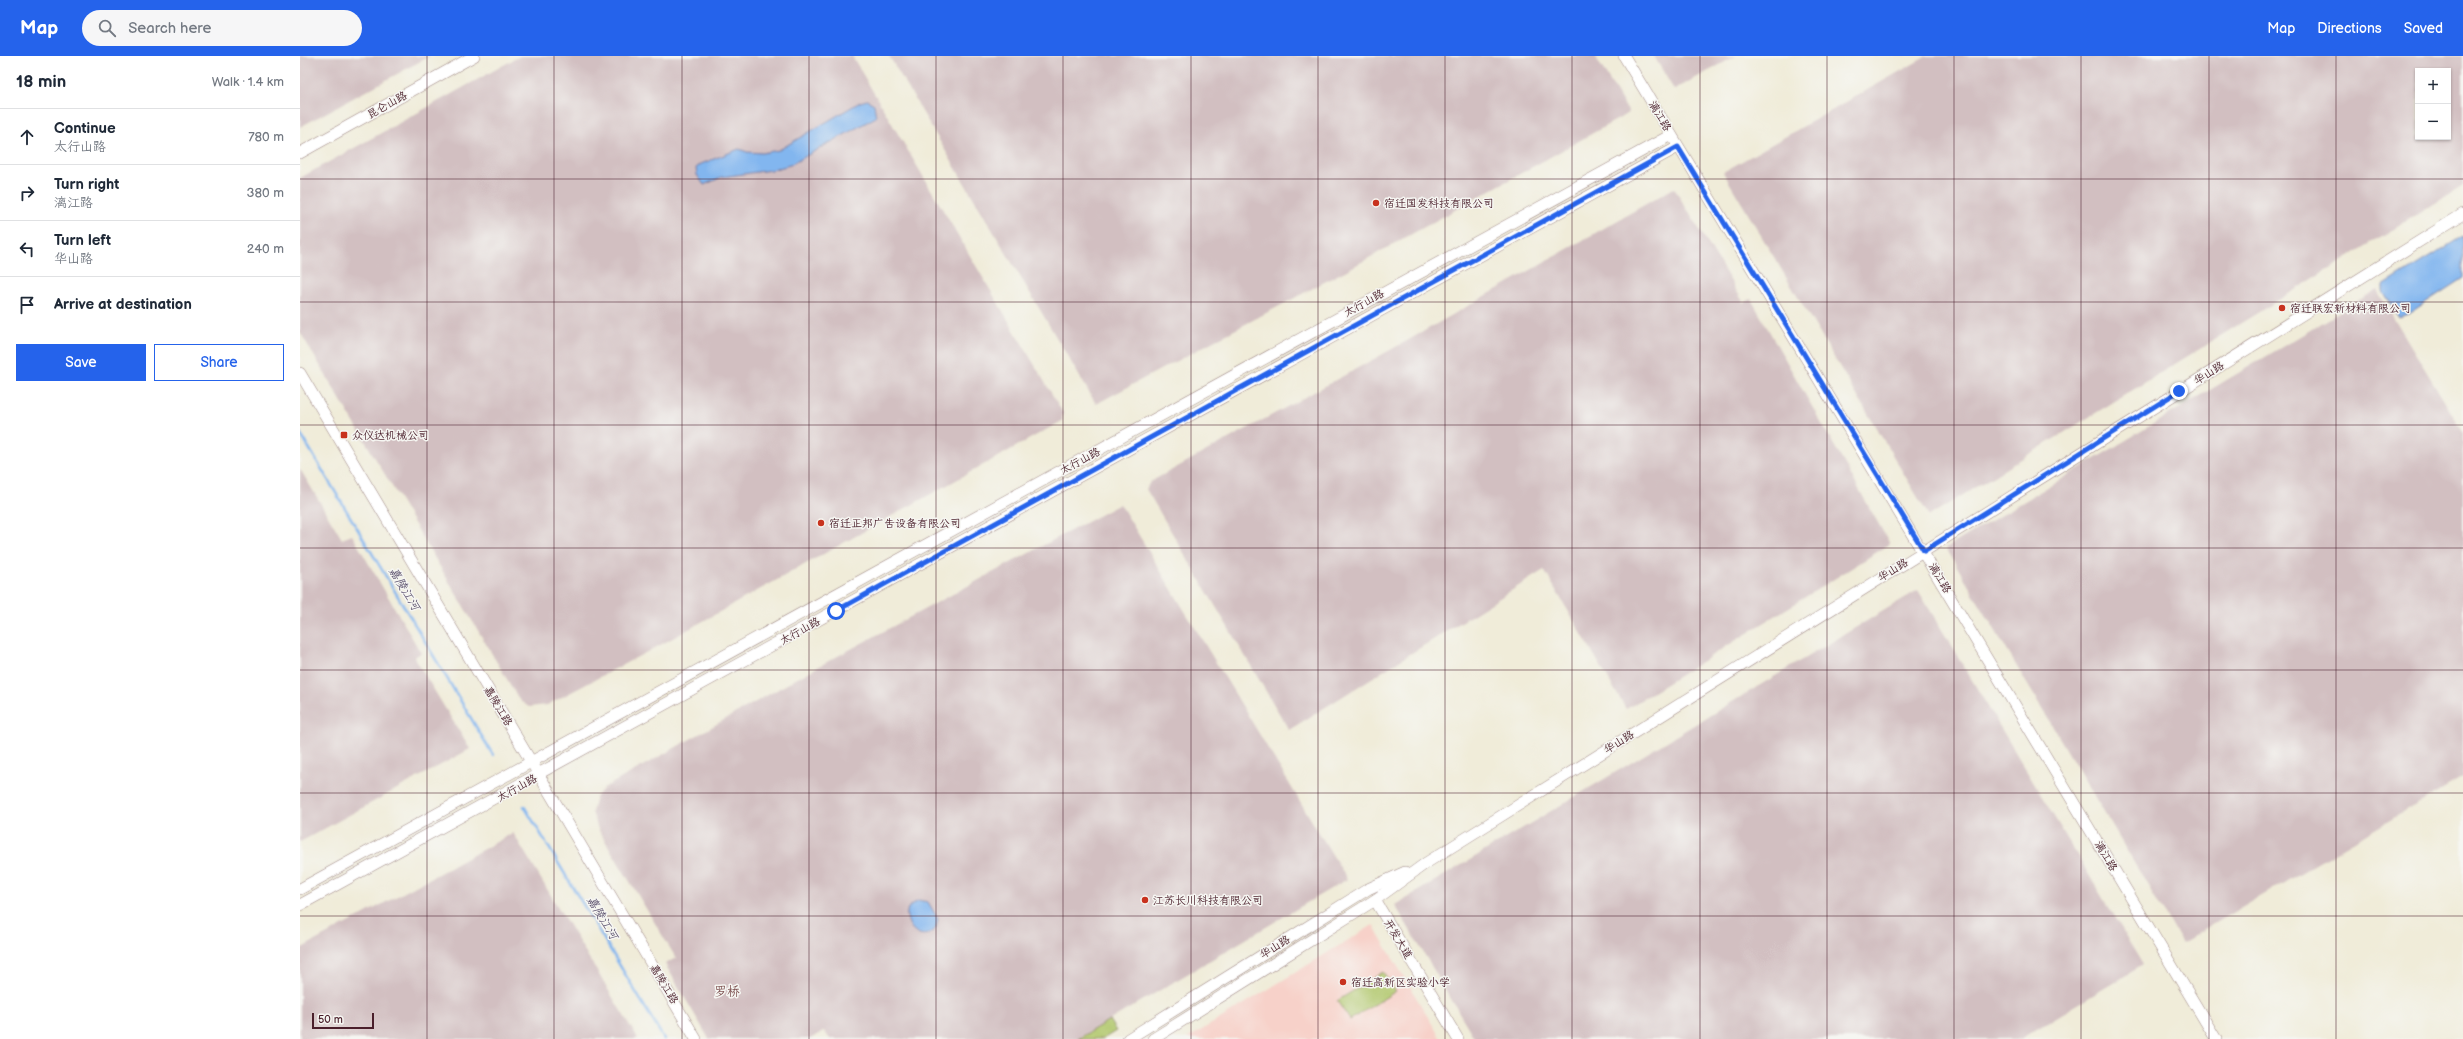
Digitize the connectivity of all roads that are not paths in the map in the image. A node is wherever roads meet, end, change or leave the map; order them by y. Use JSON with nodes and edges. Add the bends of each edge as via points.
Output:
{"nodes":[{"id":1,"x":474,"y":56,"type":"edge"},
{"id":2,"x":1624,"y":56,"type":"edge"},
{"id":3,"x":1671,"y":135,"type":"junction"},
{"id":4,"x":1678,"y":147,"type":"junction"},
{"id":5,"x":300,"y":153,"type":"edge"},
{"id":6,"x":2463,"y":214,"type":"edge"},
{"id":7,"x":300,"y":373,"type":"edge"},
{"id":8,"x":1924,"y":551,"type":"junction"},
{"id":9,"x":532,"y":761,"type":"junction"},
{"id":10,"x":540,"y":775,"type":"junction"},
{"id":11,"x":1426,"y":863,"type":"junction"},
{"id":12,"x":300,"y":889,"type":"edge"},
{"id":13,"x":1375,"y":900,"type":"junction"},
{"id":14,"x":300,"y":905,"type":"edge"},
{"id":15,"x":696,"y":1039,"type":"edge"},
{"id":16,"x":1128,"y":1039,"type":"edge"},
{"id":17,"x":1153,"y":1039,"type":"edge"},
{"id":18,"x":1458,"y":1039,"type":"edge"},
{"id":19,"x":2216,"y":1039,"type":"edge"}],
"edges":[{"from":1,"to":5,"type":"street","name":"昆仑山路"},
{"from":2,"to":3,"type":"street","name":"漓江路"},
{"from":3,"to":4,"type":"street","name":"漓江路"},
{"from":3,"to":9,"type":"street","name":"太行山路"},
{"from":4,"to":8,"type":"street","name":"漓江路"},
{"from":4,"to":10,"type":"street","name":"太行山路"},
{"from":6,"to":8,"type":"street","name":"华山路"},
{"from":7,"to":9,"type":"street","name":"嘉陵江路"},
{"from":8,"to":11,"type":"street","name":"华山路"},
{"from":8,"to":19,"type":"street","name":"漓江路"},
{"from":9,"to":10,"type":"street","name":"嘉陵江路"},
{"from":9,"to":12,"type":"street","name":"太行山路"},
{"from":10,"to":14,"type":"street","name":"太行山路"},
{"from":10,"to":15,"type":"street","name":"嘉陵江路"},
{"from":11,"to":13,"type":"street","name":"华山路"},
{"from":11,"to":16,"type":"street","name":"华山路","via":[[1368,889]]},
{"from":13,"to":17,"type":"street","name":"华山路"},
{"from":13,"to":18,"type":"street","name":"开发大道"}]}
